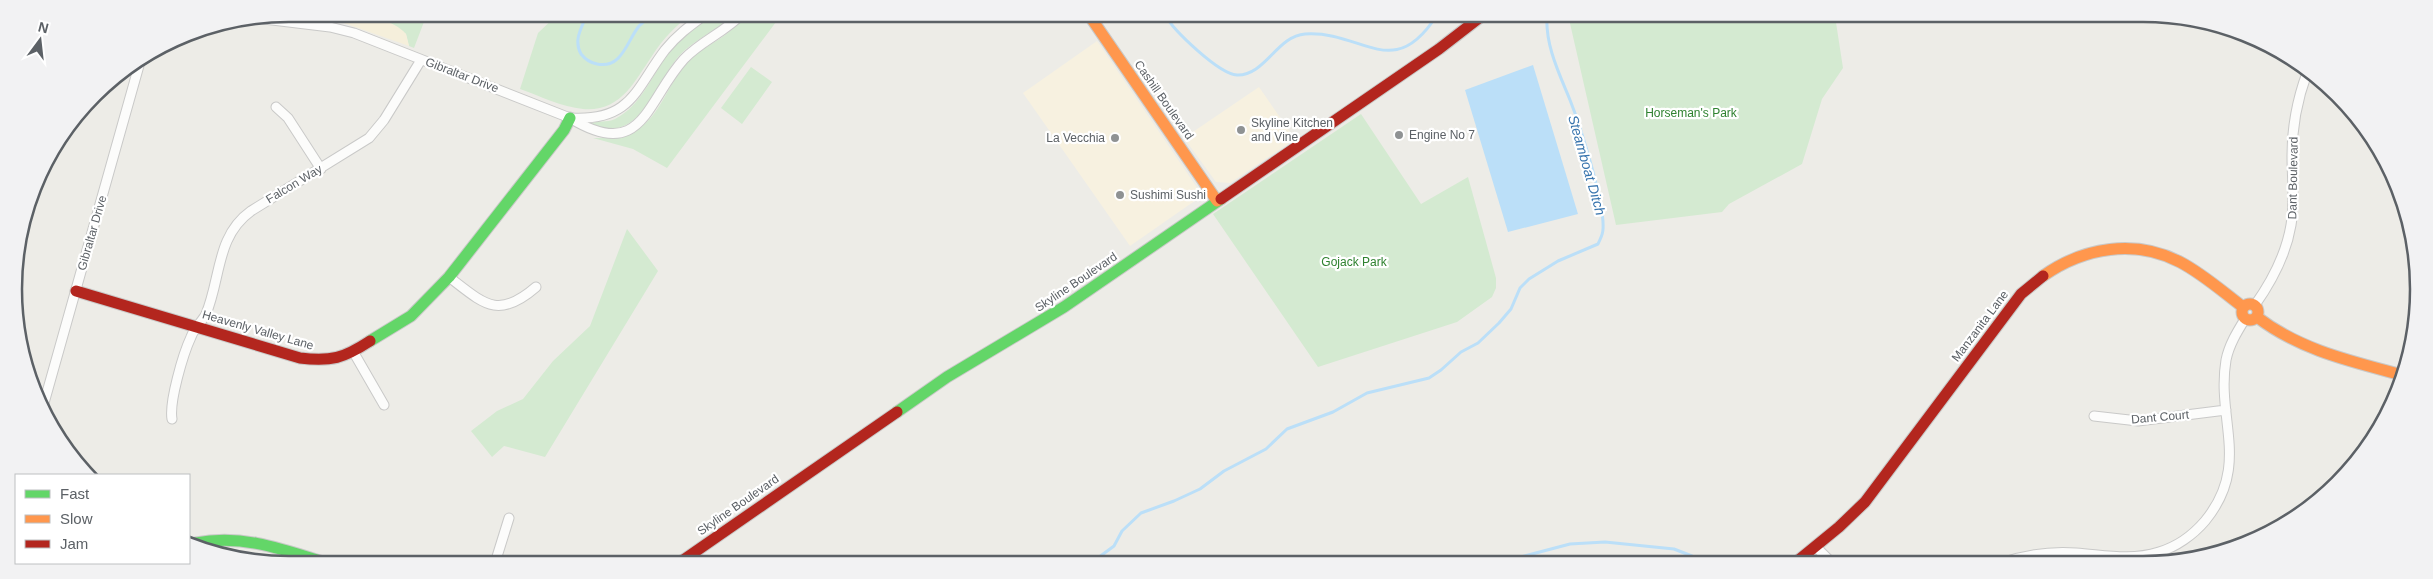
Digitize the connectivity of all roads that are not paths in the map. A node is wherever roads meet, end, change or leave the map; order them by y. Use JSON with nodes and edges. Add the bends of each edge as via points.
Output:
{"nodes":[{"id":1,"x":290,"y":22,"type":"edge"},
{"id":2,"x":695,"y":22,"type":"edge"},
{"id":3,"x":732,"y":22,"type":"edge"},
{"id":4,"x":1094,"y":22,"type":"edge"},
{"id":5,"x":1474,"y":22,"type":"edge"},
{"id":6,"x":421,"y":60,"type":"junction"},
{"id":7,"x":138,"y":69,"type":"edge"},
{"id":8,"x":2306,"y":78,"type":"edge"},
{"id":9,"x":276,"y":107,"type":"dead end"},
{"id":10,"x":570,"y":118,"type":"junction"},
{"id":11,"x":320,"y":168,"type":"junction"},
{"id":12,"x":1218,"y":201,"type":"junction"},
{"id":13,"x":449,"y":277,"type":"junction"},
{"id":14,"x":536,"y":287,"type":"dead end"},
{"id":15,"x":76,"y":291,"type":"junction"},
{"id":16,"x":2250,"y":312,"type":"junction"},
{"id":17,"x":196,"y":327,"type":"junction"},
{"id":18,"x":354,"y":353,"type":"junction"},
{"id":19,"x":2396,"y":373,"type":"edge"},
{"id":20,"x":46,"y":398,"type":"edge"},
{"id":21,"x":384,"y":405,"type":"dead end"},
{"id":22,"x":2226,"y":410,"type":"junction"},
{"id":23,"x":2094,"y":416,"type":"dead end"},
{"id":24,"x":172,"y":419,"type":"dead end"},
{"id":25,"x":509,"y":518,"type":"dead end"},
{"id":26,"x":204,"y":542,"type":"edge"},
{"id":27,"x":1815,"y":546,"type":"junction"},
{"id":28,"x":300,"y":556,"type":"edge"},
{"id":29,"x":497,"y":556,"type":"edge"},
{"id":30,"x":689,"y":556,"type":"edge"},
{"id":31,"x":1803,"y":556,"type":"edge"},
{"id":32,"x":1825,"y":556,"type":"edge"},
{"id":33,"x":2027,"y":556,"type":"edge"},
{"id":34,"x":2097,"y":556,"type":"edge"},
{"id":35,"x":2146,"y":556,"type":"edge"}],
"edges":[{"from":1,"to":6,"type":"street","name":"Gibraltar Drive","via":[[354,33]]},
{"from":2,"to":10,"type":"street","name":"Gibraltar Drive","via":[[670,44],[638,93],[626,104],[611,113]]},
{"from":3,"to":10,"type":"street","name":"Gibraltar Drive","via":[[683,60],[650,112],[637,124],[605,134]]},
{"from":4,"to":12,"type":"street","name":"Cashill Boulevard"},
{"from":5,"to":12,"type":"street","name":"Skyline Boulevard"},
{"from":6,"to":10,"type":"street","name":"Gibraltar Drive"},
{"from":6,"to":11,"type":"street","name":"Falcon Way","via":[[369,138]]},
{"from":7,"to":15,"type":"street","name":"Gibraltar Drive"},
{"from":8,"to":16,"type":"street","name":"Dant Boulevard","via":[[2294,128],[2293,206],[2289,234],[2274,276]]},
{"from":9,"to":11,"type":"street","via":[[288,118]]},
{"from":10,"to":13,"type":"street","name":"Heavenly Valley Lane"},
{"from":11,"to":17,"type":"street","name":"Falcon Way","via":[[251,210],[235,225],[226,242],[206,315]]},
{"from":12,"to":30,"type":"street","name":"Skyline Boulevard","via":[[1045,320],[947,377]]},
{"from":13,"to":14,"type":"street","via":[[478,299],[501,306],[515,303]]},
{"from":13,"to":18,"type":"street","name":"Heavenly Valley Lane","via":[[411,316]]},
{"from":15,"to":17,"type":"street","name":"Heavenly Valley Lane"},
{"from":15,"to":20,"type":"street","name":"Gibraltar Drive"},
{"from":16,"to":19,"type":"street","name":"Manzanita Lane","via":[[2278,334],[2312,350]]},
{"from":16,"to":22,"type":"street","name":"Dant Boulevard","via":[[2232,343],[2226,361]]},
{"from":16,"to":27,"type":"street","name":"Manzanita Lane","via":[[2186,266],[2149,251],[2125,248],[2094,251],[2056,265],[2021,294],[1865,502]]},
{"from":17,"to":18,"type":"street","name":"Heavenly Valley Lane","via":[[311,360],[334,360]]},
{"from":17,"to":24,"type":"street","name":"Falcon Way","via":[[173,399]]},
{"from":18,"to":21,"type":"street"},
{"from":22,"to":23,"type":"street","name":"Dant Court","via":[[2138,421]]},
{"from":22,"to":35,"type":"street","name":"Dant Boulevard","via":[[2231,453],[2226,484],[2212,513],[2188,537],[2162,552]]},
{"from":25,"to":29,"type":"street"},
{"from":26,"to":28,"type":"street","via":[[247,539]]},
{"from":27,"to":31,"type":"street","name":"Manzanita Lane"},
{"from":27,"to":32,"type":"street"},
{"from":33,"to":34,"type":"street","name":"Dant Boulevard","via":[[2054,552]]}]}
